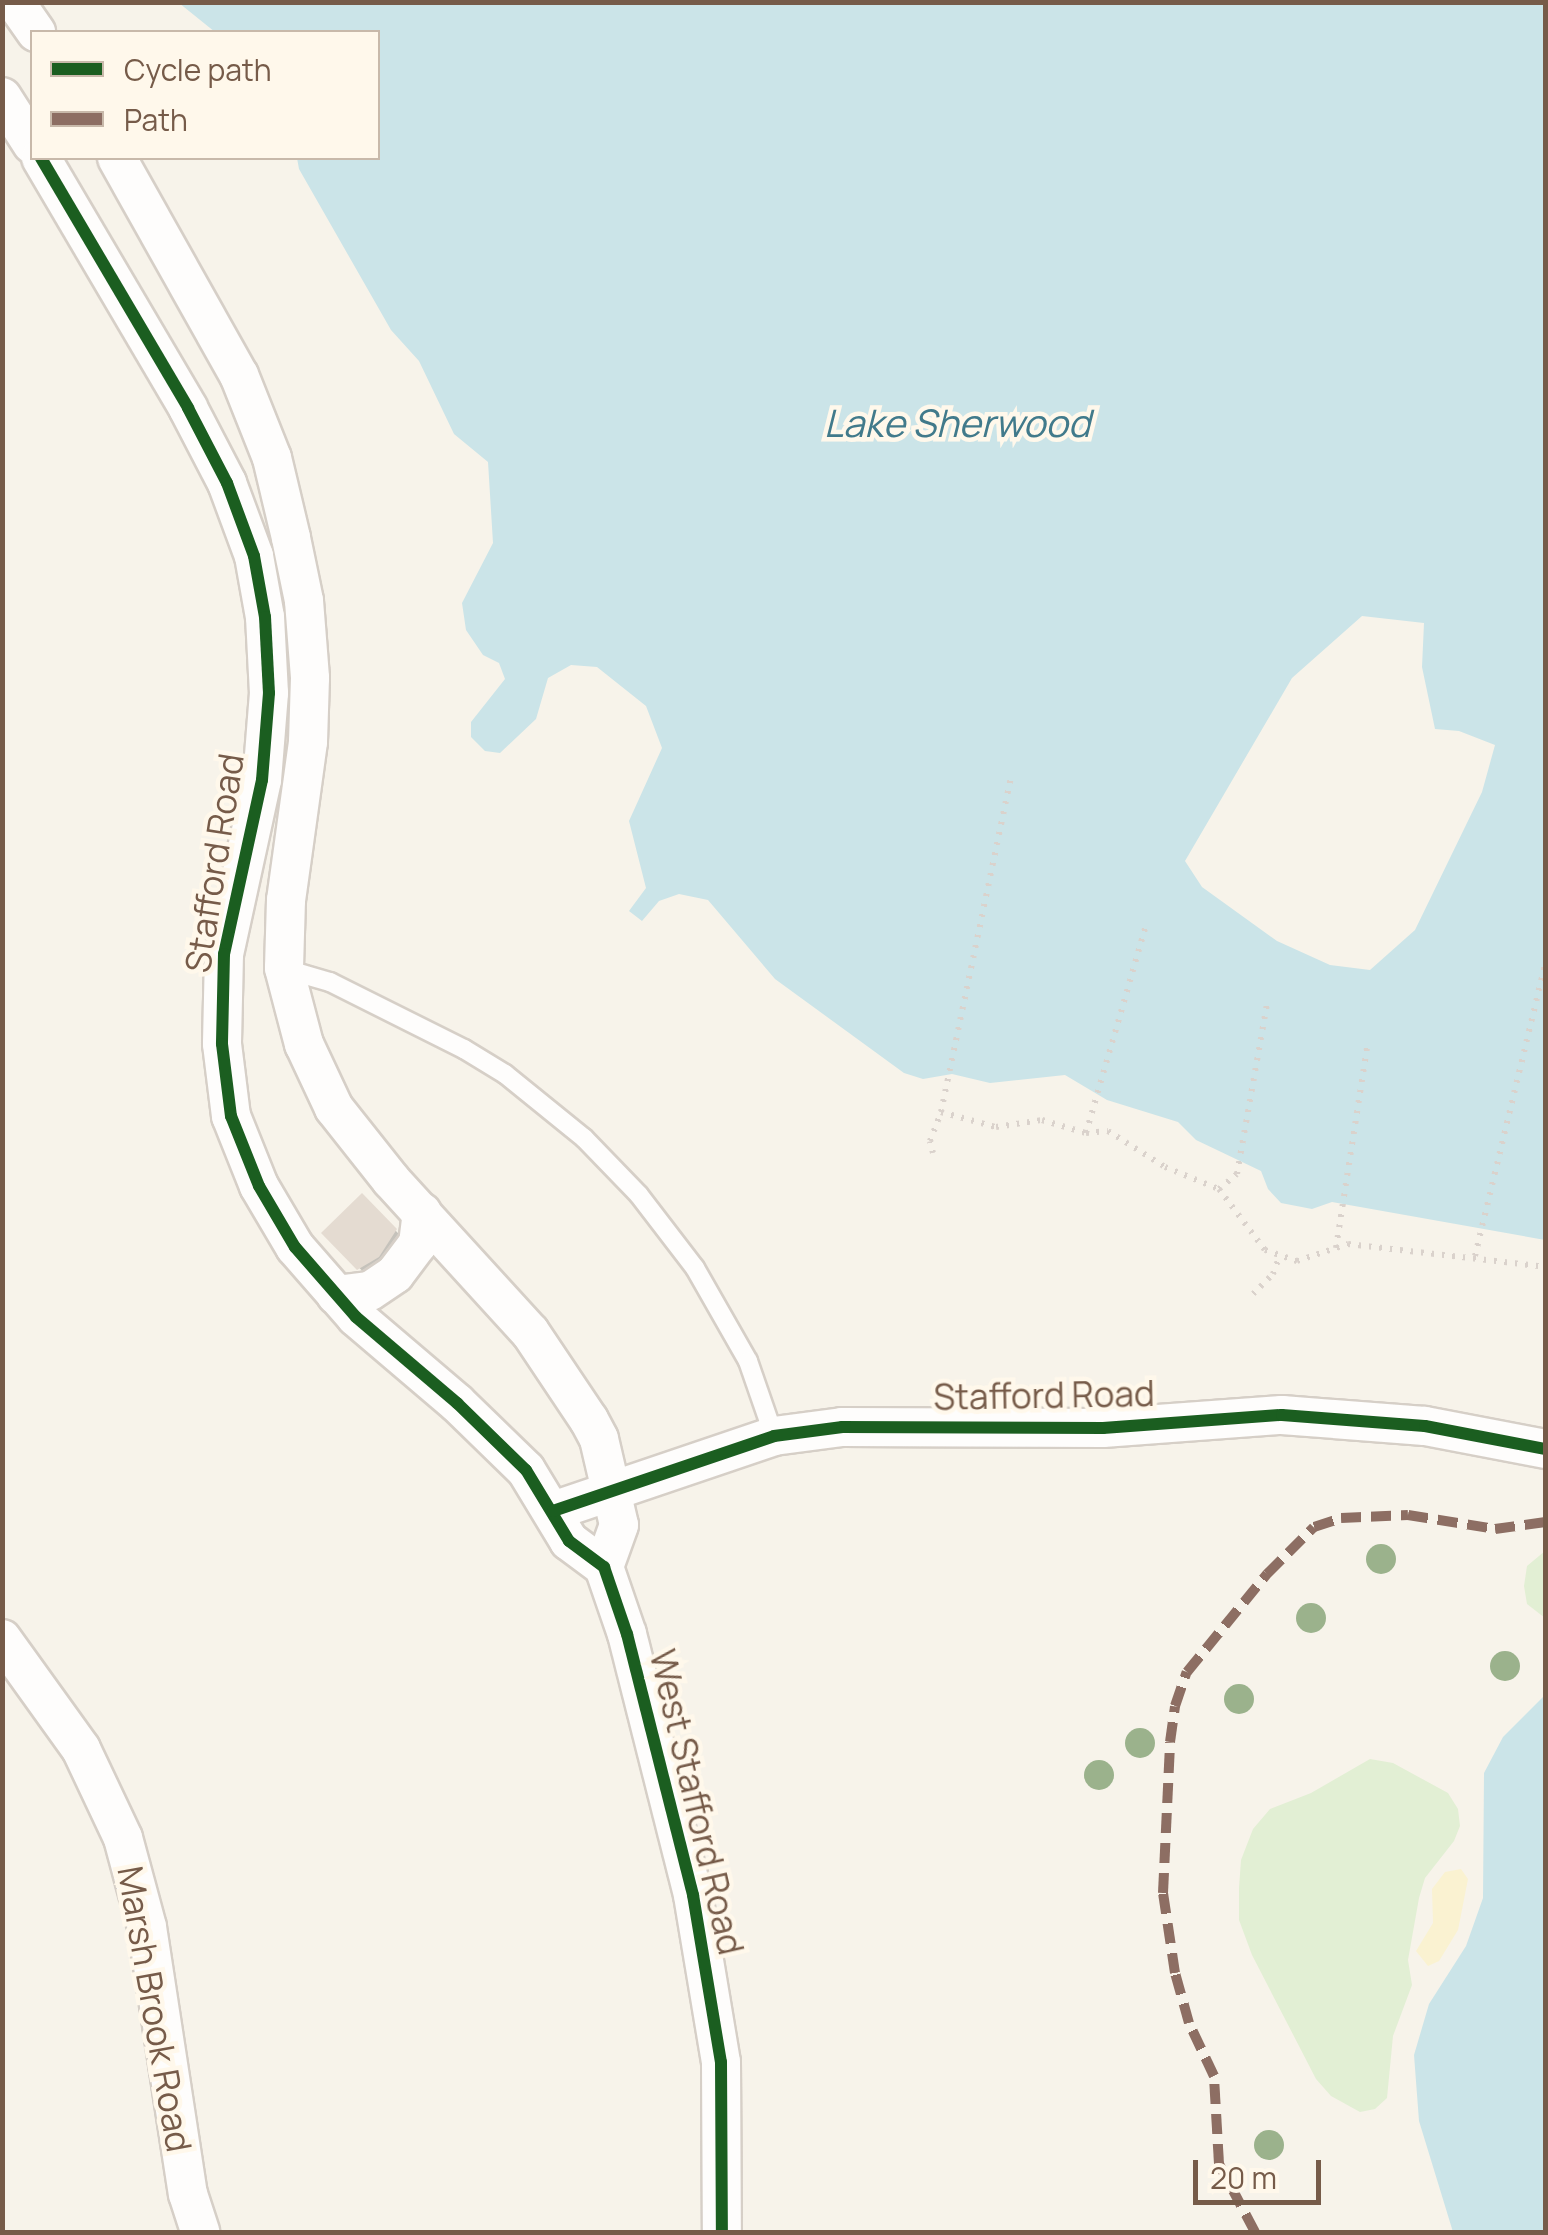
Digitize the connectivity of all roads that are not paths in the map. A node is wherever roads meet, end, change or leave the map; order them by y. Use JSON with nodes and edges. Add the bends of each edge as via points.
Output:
{"nodes":[{"id":1,"x":15,"y":2,"type":"edge"},
{"id":2,"x":35,"y":30,"type":"edge"},
{"id":3,"x":2,"y":97,"type":"edge"},
{"id":4,"x":30,"y":141,"type":"edge"},
{"id":5,"x":42,"y":160,"type":"edge"},
{"id":6,"x":117,"y":160,"type":"edge"},
{"id":7,"x":284,"y":968,"type":"junction"},
{"id":8,"x":422,"y":1212,"type":"junction"},
{"id":9,"x":336,"y":1295,"type":"junction"},
{"id":10,"x":774,"y":1436,"type":"junction"},
{"id":11,"x":1546,"y":1450,"type":"edge"},
{"id":12,"x":610,"y":1491,"type":"junction"},
{"id":13,"x":554,"y":1511,"type":"junction"},
{"id":14,"x":604,"y":1567,"type":"junction"},
{"id":15,"x":2,"y":1639,"type":"edge"},
{"id":16,"x":200,"y":2232,"type":"edge"},
{"id":17,"x":722,"y":2232,"type":"edge"}],
"edges":[{"from":1,"to":2,"type":"street"},
{"from":3,"to":4,"type":"street"},
{"from":5,"to":9,"type":"street","name":"Stafford Road","via":[[188,408],[227,482],[254,556],[269,693],[262,780],[224,954],[222,1044],[231,1116],[259,1186],[295,1247]]},
{"from":6,"to":7,"type":"street","via":[[239,375],[272,458],[292,538],[310,678]]},
{"from":7,"to":8,"type":"street","via":[[304,1044],[334,1108]]},
{"from":7,"to":10,"type":"lane","via":[[330,982],[464,1049],[584,1138],[640,1195],[694,1268],[748,1360]]},
{"from":8,"to":9,"type":"street","via":[[418,1244],[395,1274],[370,1291]]},
{"from":8,"to":12,"type":"street","via":[[570,1387],[599,1440]]},
{"from":9,"to":13,"type":"street","name":"Stafford Road","via":[[526,1470]]},
{"from":10,"to":11,"type":"street","name":"Stafford Road","via":[[842,1427],[1104,1428],[1282,1414],[1425,1426]]},
{"from":10,"to":12,"type":"street","name":"Stafford Road"},
{"from":12,"to":13,"type":"street","name":"Stafford Road"},
{"from":12,"to":14,"type":"street","via":[[619,1525]]},
{"from":13,"to":14,"type":"street","name":"Stafford Road","via":[[569,1541]]},
{"from":14,"to":17,"type":"street","name":"West Stafford Road","via":[[694,1895],[721,2062]]},
{"from":15,"to":16,"type":"street","name":"Marsh Brook Road","via":[[81,1748],[122,1838],[147,1927],[188,2194]]}]}
